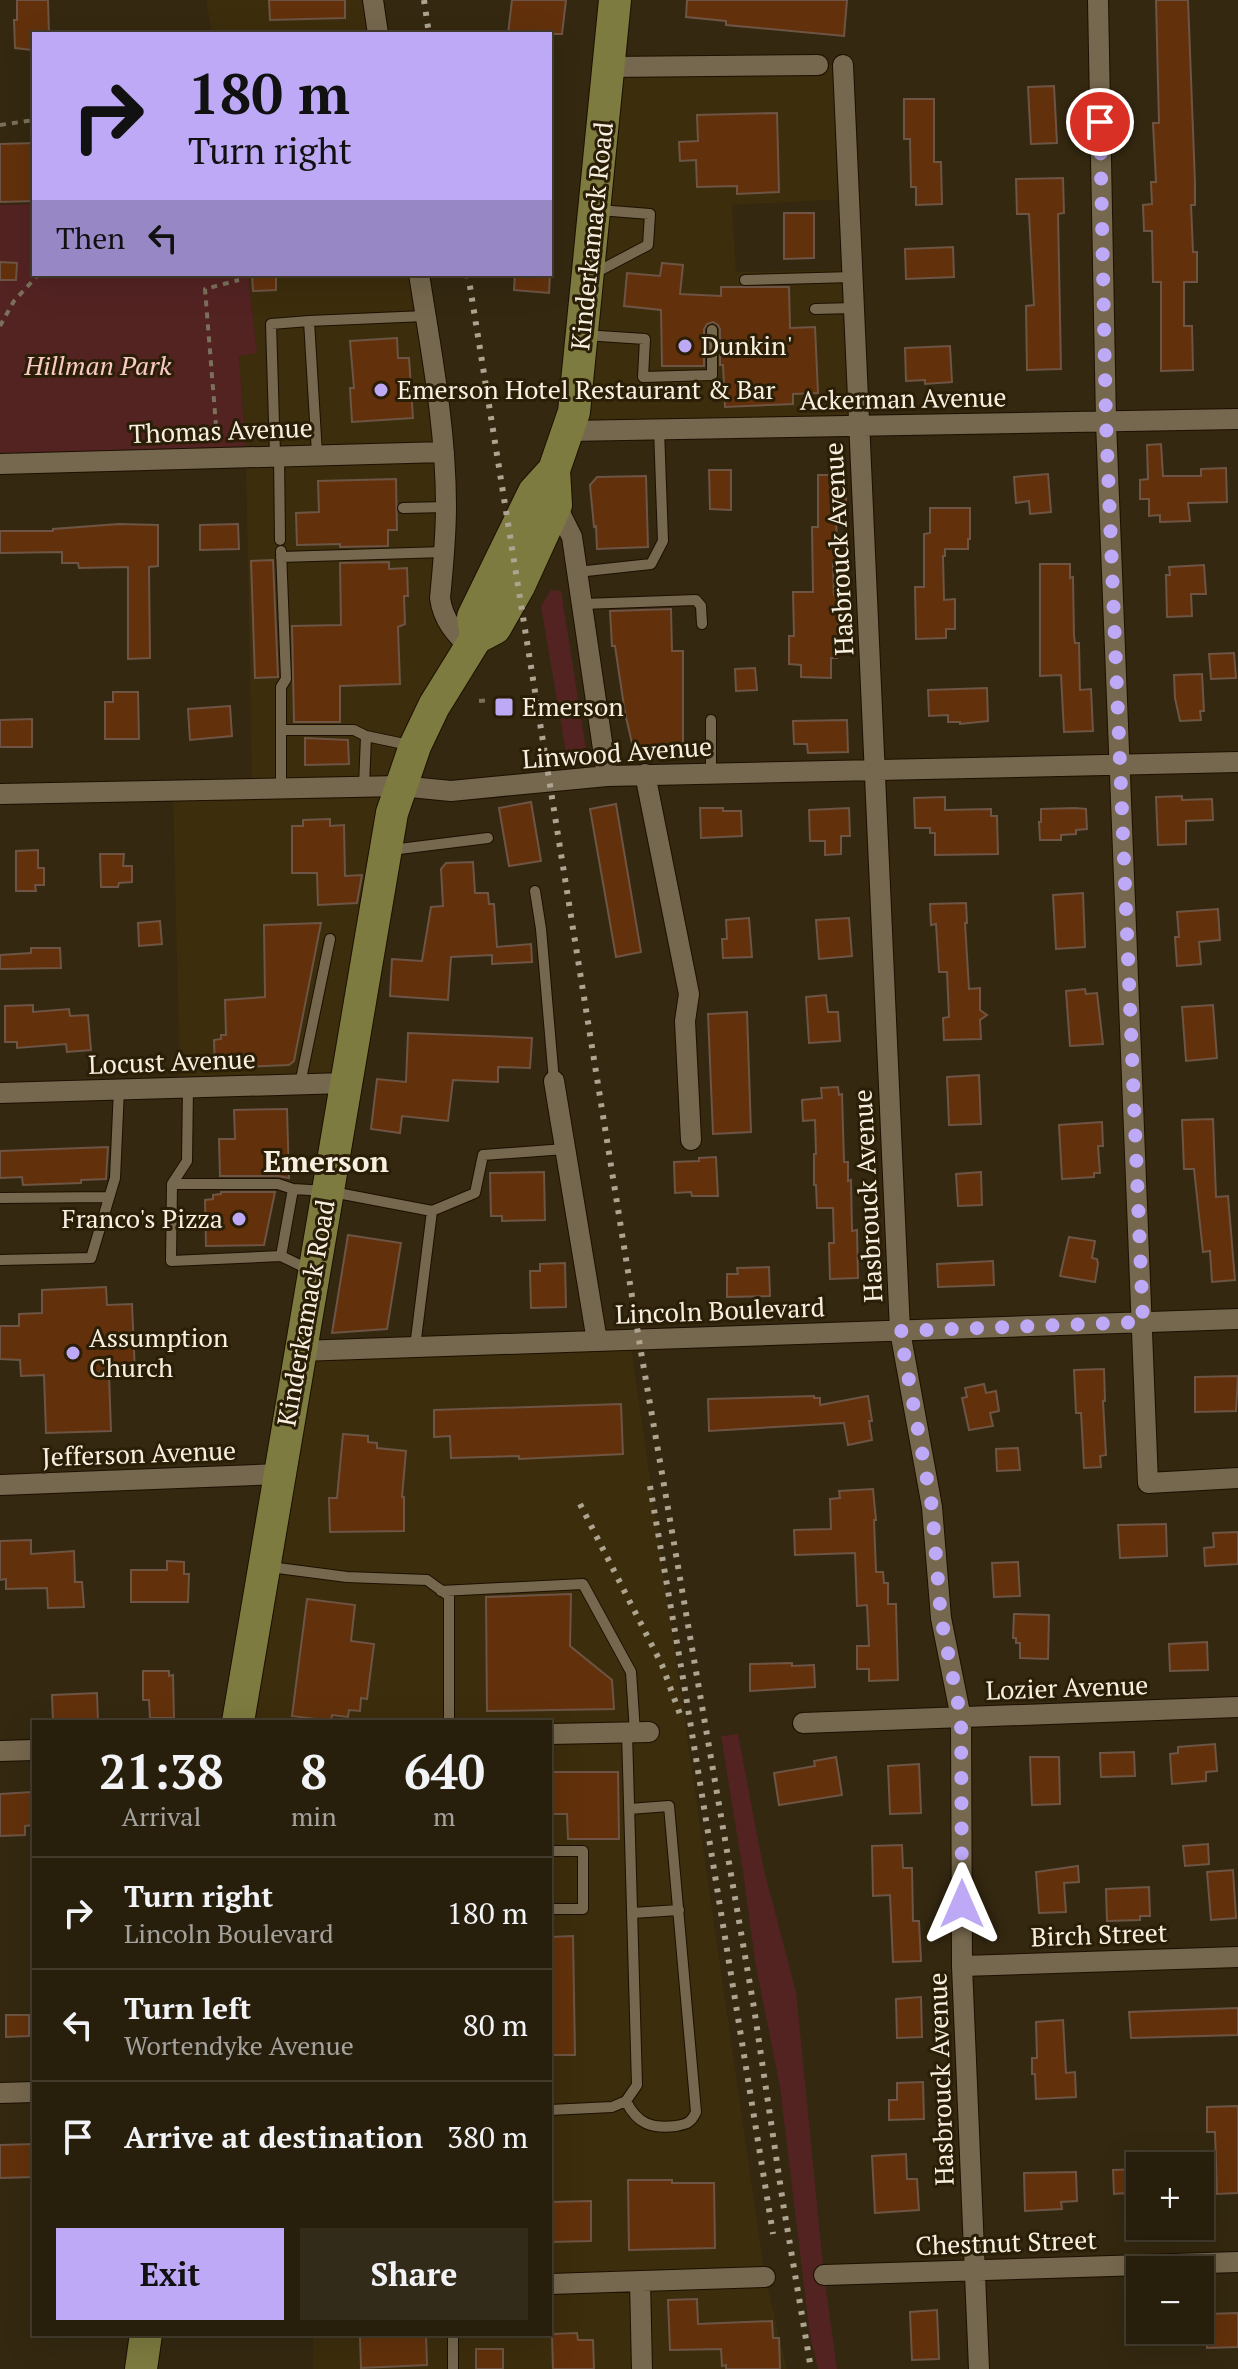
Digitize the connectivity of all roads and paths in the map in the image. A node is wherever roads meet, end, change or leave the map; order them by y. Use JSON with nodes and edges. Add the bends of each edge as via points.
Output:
{"nodes":[{"id":1,"x":373,"y":0,"type":"edge"},
{"id":2,"x":615,"y":0,"type":"edge"},
{"id":3,"x":1098,"y":0,"type":"edge"},
{"id":4,"x":378,"y":32,"type":"edge"},
{"id":5,"x":818,"y":65,"type":"dead end"},
{"id":6,"x":843,"y":65,"type":"dead end"},
{"id":7,"x":609,"y":67,"type":"junction"},
{"id":8,"x":32,"y":120,"type":"edge"},
{"id":9,"x":0,"y":125,"type":"edge"},
{"id":10,"x":594,"y":209,"type":"junction"},
{"id":11,"x":37,"y":276,"type":"edge"},
{"id":12,"x":419,"y":276,"type":"edge"},
{"id":13,"x":588,"y":277,"type":"junction"},
{"id":14,"x":853,"y":277,"type":"junction"},
{"id":15,"x":239,"y":280,"type":"dead end"},
{"id":16,"x":745,"y":280,"type":"dead end"},
{"id":17,"x":854,"y":308,"type":"junction"},
{"id":18,"x":815,"y":309,"type":"dead end"},
{"id":19,"x":425,"y":316,"type":"junction"},
{"id":20,"x":309,"y":321,"type":"junction"},
{"id":21,"x":0,"y":326,"type":"edge"},
{"id":22,"x":712,"y":330,"type":"dead end"},
{"id":23,"x":582,"y":335,"type":"junction"},
{"id":24,"x":1238,"y":419,"type":"edge"},
{"id":25,"x":1106,"y":422,"type":"junction"},
{"id":26,"x":859,"y":426,"type":"junction"},
{"id":27,"x":659,"y":429,"type":"junction"},
{"id":28,"x":569,"y":431,"type":"junction"},
{"id":29,"x":444,"y":452,"type":"junction"},
{"id":30,"x":317,"y":454,"type":"junction"},
{"id":31,"x":277,"y":455,"type":"junction"},
{"id":32,"x":219,"y":457,"type":"junction"},
{"id":33,"x":0,"y":464,"type":"edge"},
{"id":34,"x":554,"y":470,"type":"junction"},
{"id":35,"x":556,"y":505,"type":"junction"},
{"id":36,"x":446,"y":507,"type":"junction"},
{"id":37,"x":403,"y":508,"type":"dead end"},
{"id":38,"x":281,"y":549,"type":"junction"},
{"id":39,"x":444,"y":552,"type":"junction"},
{"id":40,"x":577,"y":572,"type":"junction"},
{"id":41,"x":582,"y":604,"type":"junction"},
{"id":42,"x":702,"y":624,"type":"dead end"},
{"id":43,"x":473,"y":643,"type":"junction"},
{"id":44,"x":489,"y":700,"type":"dead end"},
{"id":45,"x":479,"y":701,"type":"dead end"},
{"id":46,"x":711,"y":720,"type":"dead end"},
{"id":47,"x":281,"y":730,"type":"junction"},
{"id":48,"x":366,"y":736,"type":"junction"},
{"id":49,"x":415,"y":746,"type":"junction"},
{"id":50,"x":1238,"y":762,"type":"edge"},
{"id":51,"x":1120,"y":764,"type":"junction"},
{"id":52,"x":875,"y":769,"type":"junction"},
{"id":53,"x":711,"y":773,"type":"junction"},
{"id":54,"x":645,"y":774,"type":"junction"},
{"id":55,"x":607,"y":776,"type":"junction"},
{"id":56,"x":364,"y":786,"type":"junction"},
{"id":57,"x":400,"y":786,"type":"junction"},
{"id":58,"x":281,"y":787,"type":"junction"},
{"id":59,"x":0,"y":794,"type":"edge"},
{"id":60,"x":488,"y":838,"type":"dead end"},
{"id":61,"x":385,"y":851,"type":"junction"},
{"id":62,"x":535,"y":891,"type":"dead end"},
{"id":63,"x":330,"y":939,"type":"dead end"},
{"id":64,"x":554,"y":1081,"type":"joint"},
{"id":65,"x":345,"y":1083,"type":"junction"},
{"id":66,"x":300,"y":1084,"type":"junction"},
{"id":67,"x":188,"y":1087,"type":"junction"},
{"id":68,"x":119,"y":1089,"type":"junction"},
{"id":69,"x":0,"y":1093,"type":"edge"},
{"id":70,"x":691,"y":1140,"type":"dead end"},
{"id":71,"x":565,"y":1149,"type":"junction"},
{"id":72,"x":172,"y":1184,"type":"junction"},
{"id":73,"x":293,"y":1189,"type":"junction"},
{"id":74,"x":327,"y":1191,"type":"junction"},
{"id":75,"x":109,"y":1197,"type":"junction"},
{"id":76,"x":0,"y":1198,"type":"edge"},
{"id":77,"x":432,"y":1211,"type":"junction"},
{"id":78,"x":281,"y":1256,"type":"junction"},
{"id":79,"x":0,"y":1260,"type":"edge"},
{"id":80,"x":314,"y":1271,"type":"junction"},
{"id":81,"x":1238,"y":1319,"type":"edge"},
{"id":82,"x":1143,"y":1322,"type":"junction"},
{"id":83,"x":900,"y":1331,"type":"junction"},
{"id":84,"x":597,"y":1341,"type":"junction"},
{"id":85,"x":415,"y":1347,"type":"junction"},
{"id":86,"x":300,"y":1351,"type":"junction"},
{"id":87,"x":279,"y":1474,"type":"junction"},
{"id":88,"x":1238,"y":1478,"type":"edge"},
{"id":89,"x":0,"y":1485,"type":"edge"},
{"id":90,"x":264,"y":1566,"type":"junction"},
{"id":91,"x":441,"y":1591,"type":"junction"},
{"id":92,"x":1238,"y":1707,"type":"edge"},
{"id":93,"x":961,"y":1718,"type":"junction"},
{"id":94,"x":238,"y":1720,"type":"edge"},
{"id":95,"x":449,"y":1720,"type":"edge"},
{"id":96,"x":803,"y":1723,"type":"dead end"},
{"id":97,"x":637,"y":1732,"type":"junction"},
{"id":98,"x":552,"y":1734,"type":"edge"},
{"id":99,"x":32,"y":1750,"type":"edge"},
{"id":100,"x":0,"y":1751,"type":"edge"},
{"id":101,"x":629,"y":1809,"type":"junction"},
{"id":102,"x":552,"y":1851,"type":"edge"},
{"id":103,"x":552,"y":1909,"type":"edge"},
{"id":104,"x":679,"y":1910,"type":"junction"},
{"id":105,"x":632,"y":1913,"type":"junction"},
{"id":106,"x":1238,"y":1957,"type":"edge"},
{"id":107,"x":962,"y":1966,"type":"junction"},
{"id":108,"x":32,"y":2092,"type":"edge"},
{"id":109,"x":0,"y":2093,"type":"edge"},
{"id":110,"x":626,"y":2101,"type":"junction"},
{"id":111,"x":552,"y":2110,"type":"edge"},
{"id":112,"x":1238,"y":2262,"type":"edge"},
{"id":113,"x":976,"y":2270,"type":"junction"},
{"id":114,"x":824,"y":2275,"type":"dead end"},
{"id":115,"x":765,"y":2277,"type":"dead end"},
{"id":116,"x":640,"y":2281,"type":"junction"},
{"id":117,"x":552,"y":2284,"type":"edge"},
{"id":118,"x":146,"y":2336,"type":"edge"},
{"id":119,"x":453,"y":2336,"type":"edge"},
{"id":120,"x":141,"y":2369,"type":"edge"},
{"id":121,"x":453,"y":2369,"type":"edge"},
{"id":122,"x":642,"y":2369,"type":"edge"},
{"id":123,"x":979,"y":2369,"type":"edge"}],
"edges":[{"from":1,"to":4,"type":"street"},
{"from":2,"to":7,"type":"main road","name":"Kinderkamack Road"},
{"from":3,"to":25,"type":"street"},
{"from":5,"to":7,"type":"street"},
{"from":6,"to":14,"type":"street","name":"Hasbrouck Avenue"},
{"from":7,"to":10,"type":"main road","name":"Kinderkamack Road"},
{"from":8,"to":9,"type":"path"},
{"from":10,"to":13,"type":"main road","name":"Kinderkamack Road"},
{"from":10,"to":13,"type":"lane","via":[[650,214],[648,245]]},
{"from":11,"to":21,"type":"path"},
{"from":12,"to":19,"type":"street"},
{"from":13,"to":23,"type":"main road","name":"Kinderkamack Road"},
{"from":14,"to":16,"type":"lane"},
{"from":14,"to":17,"type":"street","name":"Hasbrouck Avenue"},
{"from":15,"to":32,"type":"path","via":[[205,289]]},
{"from":17,"to":18,"type":"lane"},
{"from":17,"to":26,"type":"street","name":"Hasbrouck Avenue"},
{"from":19,"to":20,"type":"lane"},
{"from":19,"to":29,"type":"street"},
{"from":20,"to":30,"type":"lane"},
{"from":20,"to":31,"type":"lane","via":[[271,324]]},
{"from":22,"to":23,"type":"lane","via":[[712,375],[643,377],[645,339]]},
{"from":23,"to":28,"type":"main road","name":"Kinderkamack Road"},
{"from":24,"to":25,"type":"street","name":"Ackerman Avenue"},
{"from":25,"to":26,"type":"street","name":"Ackerman Avenue"},
{"from":25,"to":51,"type":"street"},
{"from":26,"to":27,"type":"street","name":"Ackerman Avenue"},
{"from":26,"to":52,"type":"street","name":"Hasbrouck Avenue"},
{"from":27,"to":28,"type":"street","name":"Ackerman Avenue"},
{"from":27,"to":40,"type":"lane","via":[[663,541],[655,559],[651,564]]},
{"from":28,"to":34,"type":"main road","name":"Kinderkamack Road"},
{"from":29,"to":30,"type":"street","name":"Thomas Avenue"},
{"from":29,"to":36,"type":"street"},
{"from":30,"to":31,"type":"street","name":"Thomas Avenue"},
{"from":31,"to":32,"type":"street","name":"Thomas Avenue"},
{"from":31,"to":38,"type":"lane"},
{"from":32,"to":33,"type":"street","name":"Thomas Avenue"},
{"from":34,"to":35,"type":"main road","name":"Kinderkamack Road"},
{"from":34,"to":43,"type":"main road","name":"Kinderkamack Road","via":[[534,492],[473,617]]},
{"from":35,"to":40,"type":"street","via":[[572,537]]},
{"from":35,"to":43,"type":"main road","name":"Kinderkamack Road","via":[[495,628]]},
{"from":36,"to":37,"type":"lane"},
{"from":36,"to":39,"type":"street"},
{"from":38,"to":39,"type":"lane"},
{"from":38,"to":47,"type":"lane","via":[[286,679],[281,687]]},
{"from":39,"to":43,"type":"street","via":[[441,608],[454,633]]},
{"from":40,"to":41,"type":"street"},
{"from":41,"to":42,"type":"lane","via":[[696,600]]},
{"from":41,"to":55,"type":"street"},
{"from":43,"to":49,"type":"main road","name":"Kinderkamack Road"},
{"from":44,"to":45,"type":"path"},
{"from":46,"to":53,"type":"lane"},
{"from":47,"to":48,"type":"lane","via":[[354,730]]},
{"from":47,"to":58,"type":"lane"},
{"from":48,"to":49,"type":"lane"},
{"from":48,"to":56,"type":"lane"},
{"from":49,"to":57,"type":"main road","name":"Kinderkamack Road"},
{"from":50,"to":51,"type":"street","name":"Linwood Avenue"},
{"from":51,"to":52,"type":"street","name":"Linwood Avenue"},
{"from":51,"to":82,"type":"street"},
{"from":52,"to":53,"type":"street","name":"Linwood Avenue"},
{"from":52,"to":83,"type":"street","name":"Hasbrouck Avenue"},
{"from":53,"to":54,"type":"street","name":"Linwood Avenue"},
{"from":54,"to":55,"type":"street","name":"Linwood Avenue"},
{"from":54,"to":70,"type":"street","via":[[689,994],[685,1021]]},
{"from":55,"to":57,"type":"street","name":"Linwood Avenue","via":[[451,791]]},
{"from":56,"to":57,"type":"street","name":"Linwood Avenue"},
{"from":56,"to":58,"type":"street","name":"Linwood Avenue"},
{"from":57,"to":61,"type":"main road","name":"Kinderkamack Road"},
{"from":58,"to":59,"type":"street","name":"Linwood Avenue"},
{"from":60,"to":61,"type":"lane"},
{"from":61,"to":65,"type":"main road","name":"Kinderkamack Road"},
{"from":62,"to":64,"type":"lane"},
{"from":63,"to":66,"type":"lane"},
{"from":64,"to":71,"type":"street"},
{"from":65,"to":66,"type":"street","name":"Locust Avenue"},
{"from":65,"to":74,"type":"main road","name":"Kinderkamack Road"},
{"from":66,"to":67,"type":"street","name":"Locust Avenue"},
{"from":67,"to":68,"type":"street","name":"Locust Avenue"},
{"from":67,"to":72,"type":"lane","via":[[187,1161]]},
{"from":68,"to":69,"type":"street","name":"Locust Avenue"},
{"from":68,"to":75,"type":"lane","via":[[115,1178]]},
{"from":71,"to":77,"type":"lane","via":[[483,1155],[475,1193]]},
{"from":71,"to":84,"type":"street"},
{"from":72,"to":73,"type":"lane","via":[[278,1184]]},
{"from":72,"to":78,"type":"lane","via":[[171,1261]]},
{"from":73,"to":74,"type":"lane"},
{"from":73,"to":78,"type":"lane"},
{"from":74,"to":77,"type":"lane"},
{"from":74,"to":80,"type":"main road","name":"Kinderkamack Road"},
{"from":75,"to":76,"type":"lane"},
{"from":75,"to":79,"type":"lane","via":[[91,1258]]},
{"from":77,"to":85,"type":"lane"},
{"from":78,"to":80,"type":"lane"},
{"from":80,"to":86,"type":"main road","name":"Kinderkamack Road"},
{"from":81,"to":82,"type":"street","name":"Lincoln Boulevard"},
{"from":82,"to":83,"type":"street","name":"Lincoln Boulevard"},
{"from":82,"to":88,"type":"street","via":[[1148,1483]]},
{"from":83,"to":84,"type":"street","name":"Lincoln Boulevard"},
{"from":83,"to":93,"type":"street","name":"Hasbrouck Avenue","via":[[932,1507],[941,1618]]},
{"from":84,"to":85,"type":"street","name":"Lincoln Boulevard"},
{"from":85,"to":86,"type":"street","name":"Lincoln Boulevard"},
{"from":86,"to":87,"type":"main road","name":"Kinderkamack Road"},
{"from":87,"to":89,"type":"street","name":"Jefferson Avenue"},
{"from":87,"to":90,"type":"main road","name":"Kinderkamack Road"},
{"from":90,"to":91,"type":"lane","via":[[427,1580]]},
{"from":90,"to":94,"type":"main road","name":"Kinderkamack Road"},
{"from":91,"to":95,"type":"lane","via":[[449,1596]]},
{"from":91,"to":97,"type":"lane","via":[[583,1584],[631,1672]]},
{"from":92,"to":93,"type":"street","name":"Lozier Avenue"},
{"from":93,"to":96,"type":"street","name":"Lozier Avenue"},
{"from":93,"to":107,"type":"street","name":"Hasbrouck Avenue"},
{"from":97,"to":98,"type":"street"},
{"from":97,"to":101,"type":"lane"},
{"from":99,"to":100,"type":"street"},
{"from":101,"to":104,"type":"lane","via":[[669,1806]]},
{"from":101,"to":105,"type":"lane"},
{"from":102,"to":103,"type":"lane","via":[[583,1851],[583,1909]]},
{"from":104,"to":105,"type":"lane"},
{"from":104,"to":110,"type":"lane","via":[[696,2112],[685,2125],[653,2127],[635,2116]]},
{"from":105,"to":110,"type":"lane","via":[[637,2085]]},
{"from":106,"to":107,"type":"street","name":"Birch Street"},
{"from":107,"to":113,"type":"street","name":"Hasbrouck Avenue"},
{"from":108,"to":109,"type":"street"},
{"from":110,"to":111,"type":"lane","via":[[605,2108]]},
{"from":112,"to":113,"type":"street","name":"Chestnut Street"},
{"from":113,"to":114,"type":"street","name":"Chestnut Street"},
{"from":113,"to":123,"type":"street","name":"Hasbrouck Avenue"},
{"from":115,"to":116,"type":"street"},
{"from":116,"to":117,"type":"street"},
{"from":116,"to":122,"type":"street"},
{"from":118,"to":120,"type":"main road"},
{"from":119,"to":121,"type":"lane"}]}
